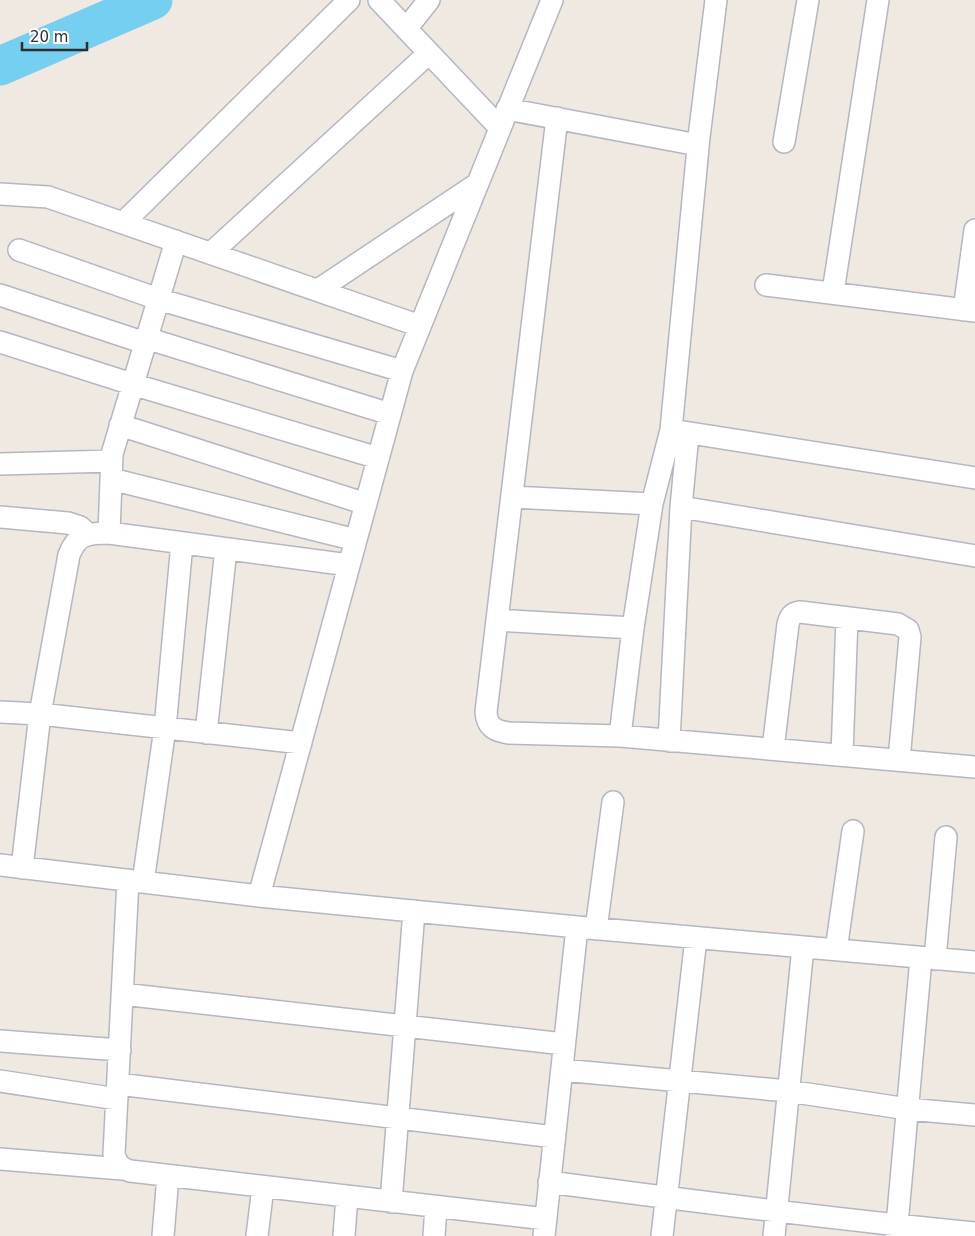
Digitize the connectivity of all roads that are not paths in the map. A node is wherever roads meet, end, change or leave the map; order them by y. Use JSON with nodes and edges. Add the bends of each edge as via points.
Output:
{"nodes":[{"id":1,"x":348,"y":0,"type":"edge"},
{"id":2,"x":379,"y":0,"type":"edge"},
{"id":3,"x":430,"y":0,"type":"edge"},
{"id":4,"x":552,"y":0,"type":"edge"},
{"id":5,"x":716,"y":0,"type":"edge"},
{"id":6,"x":808,"y":0,"type":"edge"},
{"id":7,"x":878,"y":0,"type":"edge"},
{"id":8,"x":406,"y":29,"type":"junction"},
{"id":9,"x":430,"y":54,"type":"junction"},
{"id":10,"x":557,"y":118,"type":"junction"},
{"id":11,"x":503,"y":119,"type":"junction"},
{"id":12,"x":784,"y":142,"type":"dead end"},
{"id":13,"x":698,"y":145,"type":"junction"},
{"id":14,"x":477,"y":184,"type":"junction"},
{"id":15,"x":0,"y":194,"type":"edge"},
{"id":16,"x":123,"y":223,"type":"junction"},
{"id":17,"x":975,"y":230,"type":"edge"},
{"id":18,"x":176,"y":241,"type":"junction"},
{"id":19,"x":20,"y":250,"type":"dead end"},
{"id":20,"x":211,"y":253,"type":"junction"},
{"id":21,"x":766,"y":285,"type":"dead end"},
{"id":22,"x":318,"y":290,"type":"junction"},
{"id":23,"x":833,"y":292,"type":"junction"},
{"id":24,"x":0,"y":295,"type":"edge"},
{"id":25,"x":158,"y":299,"type":"junction"},
{"id":26,"x":969,"y":310,"type":"edge"},
{"id":27,"x":420,"y":326,"type":"junction"},
{"id":28,"x":146,"y":340,"type":"junction"},
{"id":29,"x":0,"y":342,"type":"edge"},
{"id":30,"x":402,"y":372,"type":"junction"},
{"id":31,"x":132,"y":384,"type":"junction"},
{"id":32,"x":390,"y":414,"type":"junction"},
{"id":33,"x":120,"y":425,"type":"junction"},
{"id":34,"x":680,"y":432,"type":"junction"},
{"id":35,"x":378,"y":458,"type":"junction"},
{"id":36,"x":0,"y":464,"type":"edge"},
{"id":37,"x":111,"y":470,"type":"junction"},
{"id":38,"x":975,"y":478,"type":"edge"},
{"id":39,"x":512,"y":497,"type":"junction"},
{"id":40,"x":366,"y":504,"type":"junction"},
{"id":41,"x":652,"y":504,"type":"junction"},
{"id":42,"x":682,"y":507,"type":"junction"},
{"id":43,"x":0,"y":517,"type":"edge"},
{"id":44,"x":99,"y":533,"type":"junction"},
{"id":45,"x":356,"y":540,"type":"junction"},
{"id":46,"x":182,"y":543,"type":"junction"},
{"id":47,"x":226,"y":549,"type":"junction"},
{"id":48,"x":975,"y":556,"type":"edge"},
{"id":49,"x":349,"y":565,"type":"junction"},
{"id":50,"x":847,"y":618,"type":"junction"},
{"id":51,"x":497,"y":620,"type":"junction"},
{"id":52,"x":633,"y":628,"type":"junction"},
{"id":53,"x":0,"y":712,"type":"edge"},
{"id":54,"x":40,"y":714,"type":"junction"},
{"id":55,"x":164,"y":728,"type":"junction"},
{"id":56,"x":206,"y":733,"type":"junction"},
{"id":57,"x":620,"y":736,"type":"junction"},
{"id":58,"x":669,"y":741,"type":"junction"},
{"id":59,"x":301,"y":744,"type":"junction"},
{"id":60,"x":774,"y":749,"type":"junction"},
{"id":61,"x":842,"y":755,"type":"junction"},
{"id":62,"x":900,"y":760,"type":"junction"},
{"id":63,"x":975,"y":767,"type":"edge"},
{"id":64,"x":613,"y":802,"type":"dead end"},
{"id":65,"x":853,"y":831,"type":"dead end"},
{"id":66,"x":946,"y":837,"type":"dead end"},
{"id":67,"x":0,"y":865,"type":"edge"},
{"id":68,"x":22,"y":868,"type":"junction"},
{"id":69,"x":135,"y":881,"type":"junction"},
{"id":70,"x":260,"y":896,"type":"junction"},
{"id":71,"x":414,"y":911,"type":"junction"},
{"id":72,"x":586,"y":928,"type":"junction"},
{"id":73,"x":696,"y":938,"type":"junction"},
{"id":74,"x":802,"y":947,"type":"junction"},
{"id":75,"x":836,"y":950,"type":"junction"},
{"id":76,"x":928,"y":958,"type":"junction"},
{"id":77,"x":975,"y":962,"type":"edge"},
{"id":78,"x":122,"y":994,"type":"junction"},
{"id":79,"x":405,"y":1027,"type":"junction"},
{"id":80,"x":0,"y":1041,"type":"edge"},
{"id":81,"x":564,"y":1044,"type":"junction"},
{"id":82,"x":120,"y":1050,"type":"junction"},
{"id":83,"x":562,"y":1070,"type":"junction"},
{"id":84,"x":0,"y":1081,"type":"edge"},
{"id":85,"x":680,"y":1081,"type":"junction"},
{"id":86,"x":118,"y":1091,"type":"junction"},
{"id":87,"x":788,"y":1091,"type":"junction"},
{"id":88,"x":908,"y":1109,"type":"junction"},
{"id":89,"x":975,"y":1115,"type":"edge"},
{"id":90,"x":398,"y":1118,"type":"junction"},
{"id":91,"x":554,"y":1137,"type":"junction"},
{"id":92,"x":0,"y":1159,"type":"edge"},
{"id":93,"x":122,"y":1169,"type":"junction"},
{"id":94,"x":168,"y":1176,"type":"junction"},
{"id":95,"x":550,"y":1182,"type":"junction"},
{"id":96,"x":263,"y":1187,"type":"junction"},
{"id":97,"x":347,"y":1196,"type":"junction"},
{"id":98,"x":666,"y":1198,"type":"junction"},
{"id":99,"x":392,"y":1202,"type":"junction"},
{"id":100,"x":436,"y":1207,"type":"junction"},
{"id":101,"x":776,"y":1210,"type":"junction"},
{"id":102,"x":545,"y":1228,"type":"edge"},
{"id":103,"x":897,"y":1231,"type":"edge"},
{"id":104,"x":975,"y":1233,"type":"edge"},
{"id":105,"x":163,"y":1236,"type":"edge"},
{"id":106,"x":257,"y":1236,"type":"edge"},
{"id":107,"x":344,"y":1236,"type":"edge"},
{"id":108,"x":434,"y":1236,"type":"edge"},
{"id":109,"x":662,"y":1236,"type":"edge"},
{"id":110,"x":774,"y":1236,"type":"edge"}],
"edges":[{"from":1,"to":16,"type":"street"},
{"from":2,"to":8,"type":"street"},
{"from":3,"to":8,"type":"street"},
{"from":4,"to":11,"type":"street"},
{"from":5,"to":13,"type":"street"},
{"from":6,"to":12,"type":"street"},
{"from":7,"to":23,"type":"street"},
{"from":8,"to":9,"type":"street"},
{"from":9,"to":11,"type":"street"},
{"from":9,"to":20,"type":"street"},
{"from":10,"to":11,"type":"street"},
{"from":10,"to":13,"type":"street"},
{"from":10,"to":39,"type":"street"},
{"from":11,"to":14,"type":"street"},
{"from":13,"to":34,"type":"street"},
{"from":14,"to":22,"type":"street"},
{"from":14,"to":27,"type":"street"},
{"from":15,"to":16,"type":"street","via":[[48,196]]},
{"from":16,"to":18,"type":"street"},
{"from":17,"to":26,"type":"street"},
{"from":18,"to":20,"type":"street"},
{"from":18,"to":25,"type":"street"},
{"from":19,"to":25,"type":"street"},
{"from":20,"to":22,"type":"street"},
{"from":21,"to":23,"type":"street"},
{"from":22,"to":27,"type":"street"},
{"from":23,"to":26,"type":"street"},
{"from":24,"to":28,"type":"street"},
{"from":25,"to":28,"type":"street"},
{"from":25,"to":30,"type":"street"},
{"from":27,"to":30,"type":"street"},
{"from":28,"to":31,"type":"street"},
{"from":28,"to":32,"type":"street"},
{"from":29,"to":31,"type":"street"},
{"from":30,"to":32,"type":"street"},
{"from":31,"to":33,"type":"street"},
{"from":31,"to":35,"type":"street"},
{"from":32,"to":35,"type":"street"},
{"from":33,"to":37,"type":"street"},
{"from":33,"to":40,"type":"street"},
{"from":34,"to":38,"type":"street"},
{"from":34,"to":41,"type":"street"},
{"from":34,"to":42,"type":"street"},
{"from":35,"to":40,"type":"street"},
{"from":36,"to":37,"type":"street"},
{"from":37,"to":44,"type":"street"},
{"from":37,"to":45,"type":"street"},
{"from":39,"to":41,"type":"street"},
{"from":39,"to":51,"type":"street"},
{"from":40,"to":45,"type":"street"},
{"from":41,"to":52,"type":"street"},
{"from":42,"to":48,"type":"street"},
{"from":42,"to":58,"type":"street"},
{"from":43,"to":44,"type":"street","via":[[68,523]]},
{"from":44,"to":46,"type":"street"},
{"from":44,"to":54,"type":"street","via":[[80,538],[69,555]]},
{"from":45,"to":49,"type":"street"},
{"from":46,"to":47,"type":"street"},
{"from":46,"to":55,"type":"street"},
{"from":47,"to":49,"type":"street"},
{"from":47,"to":56,"type":"street"},
{"from":49,"to":59,"type":"street"},
{"from":50,"to":60,"type":"street","via":[[800,612],[790,618]]},
{"from":50,"to":61,"type":"street"},
{"from":50,"to":62,"type":"street","via":[[898,624],[908,630]]},
{"from":51,"to":52,"type":"street"},
{"from":51,"to":57,"type":"street","via":[[486,712],[492,728],[509,733]]},
{"from":52,"to":57,"type":"street"},
{"from":53,"to":54,"type":"street"},
{"from":54,"to":55,"type":"street"},
{"from":54,"to":68,"type":"street"},
{"from":55,"to":56,"type":"street"},
{"from":55,"to":69,"type":"street"},
{"from":56,"to":59,"type":"street"},
{"from":57,"to":58,"type":"street"},
{"from":58,"to":60,"type":"street"},
{"from":59,"to":70,"type":"street"},
{"from":60,"to":61,"type":"street"},
{"from":61,"to":62,"type":"street"},
{"from":62,"to":63,"type":"street"},
{"from":64,"to":72,"type":"street"},
{"from":65,"to":75,"type":"street"},
{"from":66,"to":76,"type":"street"},
{"from":67,"to":68,"type":"street"},
{"from":68,"to":69,"type":"street"},
{"from":69,"to":70,"type":"street"},
{"from":69,"to":78,"type":"street"},
{"from":70,"to":71,"type":"street"},
{"from":71,"to":72,"type":"street"},
{"from":71,"to":79,"type":"street"},
{"from":72,"to":73,"type":"street"},
{"from":72,"to":81,"type":"street"},
{"from":73,"to":74,"type":"street"},
{"from":73,"to":85,"type":"street"},
{"from":74,"to":75,"type":"street"},
{"from":74,"to":87,"type":"street"},
{"from":75,"to":76,"type":"street"},
{"from":76,"to":77,"type":"street"},
{"from":76,"to":88,"type":"street"},
{"from":78,"to":79,"type":"street"},
{"from":78,"to":82,"type":"street"},
{"from":79,"to":81,"type":"street"},
{"from":79,"to":90,"type":"street"},
{"from":80,"to":82,"type":"street"},
{"from":81,"to":83,"type":"street"},
{"from":82,"to":86,"type":"street"},
{"from":83,"to":85,"type":"street"},
{"from":83,"to":91,"type":"street"},
{"from":84,"to":86,"type":"street"},
{"from":85,"to":87,"type":"street"},
{"from":85,"to":98,"type":"street"},
{"from":86,"to":90,"type":"street"},
{"from":86,"to":93,"type":"street","via":[[114,1154]]},
{"from":87,"to":88,"type":"street"},
{"from":87,"to":101,"type":"street"},
{"from":88,"to":89,"type":"street"},
{"from":88,"to":103,"type":"street"},
{"from":90,"to":91,"type":"street"},
{"from":90,"to":99,"type":"street"},
{"from":91,"to":95,"type":"street"},
{"from":92,"to":93,"type":"street"},
{"from":93,"to":94,"type":"street"},
{"from":94,"to":96,"type":"street"},
{"from":94,"to":105,"type":"street"},
{"from":95,"to":98,"type":"street"},
{"from":95,"to":102,"type":"street"},
{"from":96,"to":97,"type":"street"},
{"from":96,"to":106,"type":"street"},
{"from":97,"to":99,"type":"street"},
{"from":97,"to":107,"type":"street"},
{"from":98,"to":101,"type":"street"},
{"from":98,"to":109,"type":"street"},
{"from":99,"to":100,"type":"street"},
{"from":100,"to":102,"type":"street"},
{"from":100,"to":108,"type":"street"},
{"from":101,"to":103,"type":"street"},
{"from":101,"to":110,"type":"street"},
{"from":103,"to":104,"type":"street"}]}
